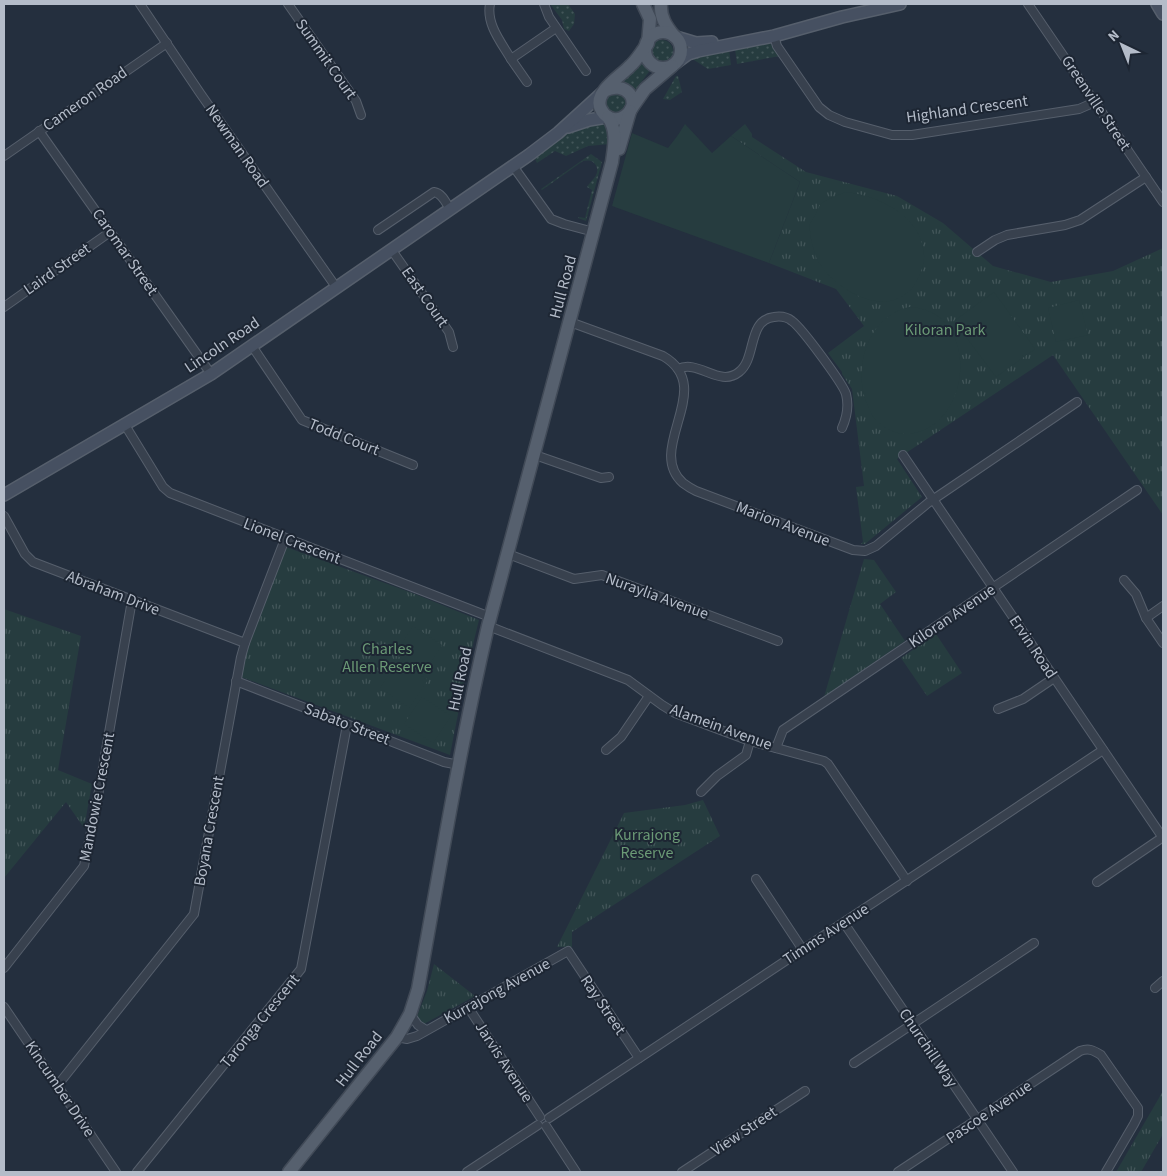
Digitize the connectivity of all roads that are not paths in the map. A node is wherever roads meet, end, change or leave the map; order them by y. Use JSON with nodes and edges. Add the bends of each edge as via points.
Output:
{"nodes":[{"id":1,"x":150,"y":4,"type":"edge"},
{"id":2,"x":288,"y":4,"type":"edge"},
{"id":3,"x":490,"y":4,"type":"edge"},
{"id":4,"x":544,"y":4,"type":"edge"},
{"id":5,"x":643,"y":4,"type":"edge"},
{"id":6,"x":661,"y":4,"type":"edge"},
{"id":7,"x":900,"y":4,"type":"edge"},
{"id":8,"x":1028,"y":4,"type":"edge"},
{"id":9,"x":1157,"y":4,"type":"edge"},
{"id":10,"x":142,"y":6,"type":"edge"},
{"id":11,"x":877,"y":6,"type":"edge"},
{"id":12,"x":1163,"y":14,"type":"edge"},
{"id":13,"x":556,"y":28,"type":"junction"},
{"id":14,"x":773,"y":32,"type":"junction"},
{"id":15,"x":675,"y":37,"type":"junction"},
{"id":16,"x":730,"y":41,"type":"junction"},
{"id":17,"x":166,"y":43,"type":"junction"},
{"id":18,"x":647,"y":44,"type":"junction"},
{"id":19,"x":511,"y":58,"type":"junction"},
{"id":20,"x":675,"y":64,"type":"junction"},
{"id":21,"x":586,"y":71,"type":"dead end"},
{"id":22,"x":526,"y":82,"type":"dead end"},
{"id":23,"x":603,"y":92,"type":"junction"},
{"id":24,"x":1095,"y":102,"type":"junction"},
{"id":25,"x":631,"y":109,"type":"junction"},
{"id":26,"x":362,"y":115,"type":"dead end"},
{"id":27,"x":608,"y":117,"type":"junction"},
{"id":28,"x":39,"y":131,"type":"junction"},
{"id":29,"x":558,"y":133,"type":"junction"},
{"id":30,"x":4,"y":156,"type":"edge"},
{"id":31,"x":612,"y":162,"type":"junction"},
{"id":32,"x":513,"y":166,"type":"junction"},
{"id":33,"x":1146,"y":177,"type":"junction"},
{"id":34,"x":1163,"y":202,"type":"edge"},
{"id":35,"x":450,"y":209,"type":"junction"},
{"id":36,"x":378,"y":230,"type":"dead end"},
{"id":37,"x":110,"y":232,"type":"junction"},
{"id":38,"x":594,"y":232,"type":"junction"},
{"id":39,"x":391,"y":249,"type":"junction"},
{"id":40,"x":977,"y":252,"type":"dead end"},
{"id":41,"x":336,"y":287,"type":"junction"},
{"id":42,"x":4,"y":307,"type":"edge"},
{"id":43,"x":570,"y":322,"type":"junction"},
{"id":44,"x":252,"y":346,"type":"junction"},
{"id":45,"x":453,"y":347,"type":"dead end"},
{"id":46,"x":678,"y":369,"type":"junction"},
{"id":47,"x":211,"y":374,"type":"junction"},
{"id":48,"x":1077,"y":402,"type":"dead end"},
{"id":49,"x":125,"y":425,"type":"junction"},
{"id":50,"x":842,"y":428,"type":"dead end"},
{"id":51,"x":535,"y":455,"type":"junction"},
{"id":52,"x":903,"y":455,"type":"dead end"},
{"id":53,"x":413,"y":465,"type":"dead end"},
{"id":54,"x":609,"y":477,"type":"dead end"},
{"id":55,"x":1137,"y":490,"type":"dead end"},
{"id":56,"x":4,"y":495,"type":"edge"},
{"id":57,"x":933,"y":500,"type":"junction"},
{"id":58,"x":4,"y":516,"type":"edge"},
{"id":59,"x":285,"y":539,"type":"junction"},
{"id":60,"x":508,"y":554,"type":"junction"},
{"id":61,"x":1124,"y":580,"type":"dead end"},
{"id":62,"x":994,"y":588,"type":"junction"},
{"id":63,"x":132,"y":600,"type":"junction"},
{"id":64,"x":1163,"y":606,"type":"edge"},
{"id":65,"x":1146,"y":618,"type":"junction"},
{"id":66,"x":489,"y":622,"type":"junction"},
{"id":67,"x":778,"y":641,"type":"dead end"},
{"id":68,"x":245,"y":643,"type":"junction"},
{"id":69,"x":1163,"y":643,"type":"edge"},
{"id":70,"x":1054,"y":678,"type":"junction"},
{"id":71,"x":236,"y":680,"type":"junction"},
{"id":72,"x":649,"y":696,"type":"junction"},
{"id":73,"x":998,"y":709,"type":"dead end"},
{"id":74,"x":347,"y":725,"type":"junction"},
{"id":75,"x":750,"y":741,"type":"junction"},
{"id":76,"x":776,"y":748,"type":"junction"},
{"id":77,"x":606,"y":750,"type":"dead end"},
{"id":78,"x":1103,"y":750,"type":"junction"},
{"id":79,"x":459,"y":765,"type":"junction"},
{"id":80,"x":701,"y":792,"type":"dead end"},
{"id":81,"x":1163,"y":838,"type":"edge"},
{"id":82,"x":756,"y":879,"type":"dead end"},
{"id":83,"x":907,"y":880,"type":"junction"},
{"id":84,"x":1097,"y":882,"type":"dead end"},
{"id":85,"x":844,"y":923,"type":"junction"},
{"id":86,"x":1034,"y":943,"type":"dead end"},
{"id":87,"x":803,"y":950,"type":"junction"},
{"id":88,"x":568,"y":951,"type":"joint"},
{"id":89,"x":4,"y":968,"type":"edge"},
{"id":90,"x":1163,"y":981,"type":"edge"},
{"id":91,"x":1155,"y":988,"type":"dead end"},
{"id":92,"x":4,"y":1007,"type":"edge"},
{"id":93,"x":468,"y":1007,"type":"junction"},
{"id":94,"x":410,"y":1014,"type":"junction"},
{"id":95,"x":912,"y":1024,"type":"junction"},
{"id":96,"x":426,"y":1030,"type":"junction"},
{"id":97,"x":397,"y":1037,"type":"junction"},
{"id":98,"x":639,"y":1058,"type":"junction"},
{"id":99,"x":854,"y":1063,"type":"dead end"},
{"id":100,"x":57,"y":1086,"type":"junction"},
{"id":101,"x":805,"y":1090,"type":"dead end"},
{"id":102,"x":977,"y":1120,"type":"junction"},
{"id":103,"x":541,"y":1122,"type":"junction"},
{"id":104,"x":294,"y":1170,"type":"edge"},
{"id":105,"x":116,"y":1172,"type":"edge"},
{"id":106,"x":137,"y":1172,"type":"edge"},
{"id":107,"x":467,"y":1172,"type":"edge"},
{"id":108,"x":576,"y":1172,"type":"edge"},
{"id":109,"x":682,"y":1172,"type":"edge"},
{"id":110,"x":898,"y":1172,"type":"edge"},
{"id":111,"x":1013,"y":1172,"type":"edge"},
{"id":112,"x":1106,"y":1172,"type":"edge"}],
"edges":[{"from":1,"to":10,"type":"street"},
{"from":2,"to":26,"type":"street","name":"Summit Court","via":[[356,101]]},
{"from":3,"to":19,"type":"street","via":[[489,14],[494,30]]},
{"from":4,"to":13,"type":"street"},
{"from":5,"to":18,"type":"main road","via":[[650,19]]},
{"from":6,"to":15,"type":"main road","via":[[664,22]]},
{"from":7,"to":11,"type":"main road"},
{"from":8,"to":24,"type":"street","name":"Greenville Street"},
{"from":9,"to":12,"type":"main road"},
{"from":10,"to":17,"type":"street","name":"Newman Road"},
{"from":11,"to":14,"type":"main road"},
{"from":13,"to":19,"type":"street"},
{"from":13,"to":21,"type":"street"},
{"from":14,"to":16,"type":"main road"},
{"from":14,"to":24,"type":"street","name":"Highland Crescent","via":[[777,46],[823,111],[837,119],[892,135],[912,135],[1079,109]]},
{"from":15,"to":16,"type":"main road","via":[[702,43]]},
{"from":15,"to":18,"type":"main road","via":[[659,33]]},
{"from":15,"to":20,"type":"main road","via":[[681,50]]},
{"from":16,"to":20,"type":"main road","via":[[691,53]]},
{"from":17,"to":28,"type":"street","name":"Cameron Road"},
{"from":17,"to":41,"type":"street","name":"Newman Road"},
{"from":18,"to":20,"type":"main road","via":[[647,56],[653,65],[664,68]]},
{"from":18,"to":23,"type":"main road","via":[[634,62]]},
{"from":19,"to":22,"type":"street"},
{"from":20,"to":25,"type":"main road","name":"Hull Road","via":[[644,89]]},
{"from":23,"to":25,"type":"main road","via":[[616,87],[626,90],[632,99]]},
{"from":23,"to":27,"type":"main road","via":[[600,106]]},
{"from":23,"to":29,"type":"main road","name":"Lincoln Road"},
{"from":24,"to":33,"type":"street","name":"Greenville Street"},
{"from":25,"to":27,"type":"main road","via":[[620,118]]},
{"from":25,"to":31,"type":"main road","name":"Hull Road"},
{"from":27,"to":29,"type":"main road","name":"Lincoln Road","via":[[581,122]]},
{"from":27,"to":31,"type":"main road","name":"Hull Road","via":[[616,138]]},
{"from":28,"to":30,"type":"street","name":"Cameron Road"},
{"from":28,"to":37,"type":"street","name":"Caromar Street"},
{"from":29,"to":32,"type":"main road","name":"Lincoln Road"},
{"from":31,"to":38,"type":"main road","name":"Hull Road"},
{"from":32,"to":35,"type":"main road","name":"Lincoln Road"},
{"from":32,"to":38,"type":"street","via":[[551,219]]},
{"from":33,"to":34,"type":"street","name":"Greenville Street"},
{"from":33,"to":40,"type":"street","via":[[1080,220],[1007,235]]},
{"from":35,"to":36,"type":"street","via":[[434,192]]},
{"from":35,"to":39,"type":"main road","name":"Lincoln Road"},
{"from":37,"to":42,"type":"street","name":"Laird Street"},
{"from":37,"to":47,"type":"street","name":"Caromar Street"},
{"from":38,"to":43,"type":"main road","name":"Hull Road"},
{"from":39,"to":41,"type":"main road","name":"Lincoln Road"},
{"from":39,"to":45,"type":"street","name":"East Court","via":[[449,332]]},
{"from":41,"to":44,"type":"main road","name":"Lincoln Road"},
{"from":43,"to":46,"type":"street","via":[[663,356]]},
{"from":43,"to":51,"type":"main road","name":"Hull Road"},
{"from":44,"to":47,"type":"main road","name":"Lincoln Road"},
{"from":44,"to":53,"type":"street","name":"Todd Court","via":[[302,420]]},
{"from":46,"to":50,"type":"street","via":[[686,366],[723,377],[735,375],[747,363],[755,333],[762,323],[772,317],[787,318],[797,326],[842,385],[848,402]]},
{"from":46,"to":57,"type":"street","name":"Marion Avenue","via":[[685,396],[671,457],[683,482],[696,491],[852,550],[865,551],[876,546]]},
{"from":47,"to":49,"type":"main road","name":"Lincoln Road"},
{"from":48,"to":57,"type":"street","name":"Marion Avenue"},
{"from":49,"to":56,"type":"main road","name":"Lincoln Road"},
{"from":49,"to":59,"type":"street","name":"Lionel Crescent","via":[[162,487],[170,493]]},
{"from":51,"to":54,"type":"street","via":[[601,478]]},
{"from":51,"to":60,"type":"main road","name":"Hull Road"},
{"from":52,"to":57,"type":"street","name":"Ervin Road"},
{"from":55,"to":62,"type":"street","name":"Kiloran Avenue"},
{"from":57,"to":62,"type":"street","name":"Ervin Road"},
{"from":58,"to":63,"type":"street","name":"Abraham Drive","via":[[25,554],[33,562]]},
{"from":59,"to":66,"type":"street","name":"Lionel Crescent"},
{"from":59,"to":68,"type":"street","name":"Boyana Crescent"},
{"from":60,"to":66,"type":"main road","name":"Hull Road"},
{"from":60,"to":67,"type":"street","name":"Nuraylia Avenue","via":[[574,579],[602,575]]},
{"from":61,"to":65,"type":"street","via":[[1136,594]]},
{"from":62,"to":70,"type":"street","name":"Ervin Road"},
{"from":62,"to":76,"type":"street","name":"Kiloran Avenue","via":[[783,730]]},
{"from":63,"to":68,"type":"street","name":"Abraham Drive"},
{"from":63,"to":89,"type":"street","name":"Mandowie Crescent","via":[[84,866]]},
{"from":64,"to":65,"type":"street"},
{"from":65,"to":69,"type":"street"},
{"from":66,"to":72,"type":"street","name":"Alamein Avenue","via":[[628,680]]},
{"from":66,"to":79,"type":"main road","name":"Hull Road"},
{"from":68,"to":71,"type":"street","name":"Boyana Crescent"},
{"from":70,"to":73,"type":"street","via":[[1023,699]]},
{"from":70,"to":78,"type":"street","name":"Ervin Road"},
{"from":71,"to":74,"type":"street","name":"Sabato Street"},
{"from":71,"to":100,"type":"street","name":"Boyana Crescent","via":[[194,914]]},
{"from":72,"to":75,"type":"street","name":"Alamein Avenue","via":[[675,713]]},
{"from":72,"to":77,"type":"street","via":[[620,737]]},
{"from":74,"to":79,"type":"street","name":"Sabato Street"},
{"from":74,"to":106,"type":"street","name":"Taronga Crescent","via":[[301,969]]},
{"from":75,"to":76,"type":"street","name":"Alamein Avenue"},
{"from":75,"to":80,"type":"street","via":[[746,755]]},
{"from":76,"to":83,"type":"street","name":"Alamein Avenue","via":[[828,764]]},
{"from":78,"to":81,"type":"street","name":"Ervin Road"},
{"from":78,"to":83,"type":"street","name":"Timms Avenue"},
{"from":79,"to":94,"type":"main road","name":"Hull Road","via":[[418,989]]},
{"from":81,"to":84,"type":"street"},
{"from":82,"to":87,"type":"street"},
{"from":83,"to":85,"type":"street","name":"Timms Avenue"},
{"from":85,"to":87,"type":"street","name":"Timms Avenue"},
{"from":85,"to":95,"type":"street","name":"Churchill Way"},
{"from":86,"to":95,"type":"street"},
{"from":87,"to":98,"type":"street","name":"Timms Avenue"},
{"from":88,"to":93,"type":"street","name":"Kurrajong Avenue"},
{"from":88,"to":98,"type":"street","name":"Ray Street"},
{"from":90,"to":91,"type":"street"},
{"from":92,"to":100,"type":"street","name":"Kincumber Drive"},
{"from":93,"to":96,"type":"street","name":"Kurrajong Avenue"},
{"from":93,"to":103,"type":"street","name":"Jarvis Avenue"},
{"from":94,"to":96,"type":"street","name":"Kurrajong Avenue"},
{"from":94,"to":97,"type":"main road","name":"Hull Road"},
{"from":95,"to":99,"type":"street"},
{"from":95,"to":102,"type":"street","name":"Churchill Way"},
{"from":96,"to":97,"type":"street","name":"Kurrajong Avenue","via":[[416,1036]]},
{"from":97,"to":104,"type":"main road","name":"Hull Road"},
{"from":98,"to":103,"type":"street","name":"Timms Avenue","via":[[548,1118],[543,1115]]},
{"from":100,"to":105,"type":"street","name":"Kincumber Drive"},
{"from":101,"to":109,"type":"street","name":"View Street"},
{"from":102,"to":110,"type":"street","name":"Pascoe Avenue"},
{"from":102,"to":111,"type":"street","name":"Churchill Way"},
{"from":102,"to":112,"type":"street","name":"Pascoe Avenue","via":[[1080,1052],[1092,1050],[1101,1055],[1138,1108],[1138,1116]]},
{"from":103,"to":107,"type":"street"},
{"from":103,"to":108,"type":"street","name":"Jarvis Avenue"}]}
